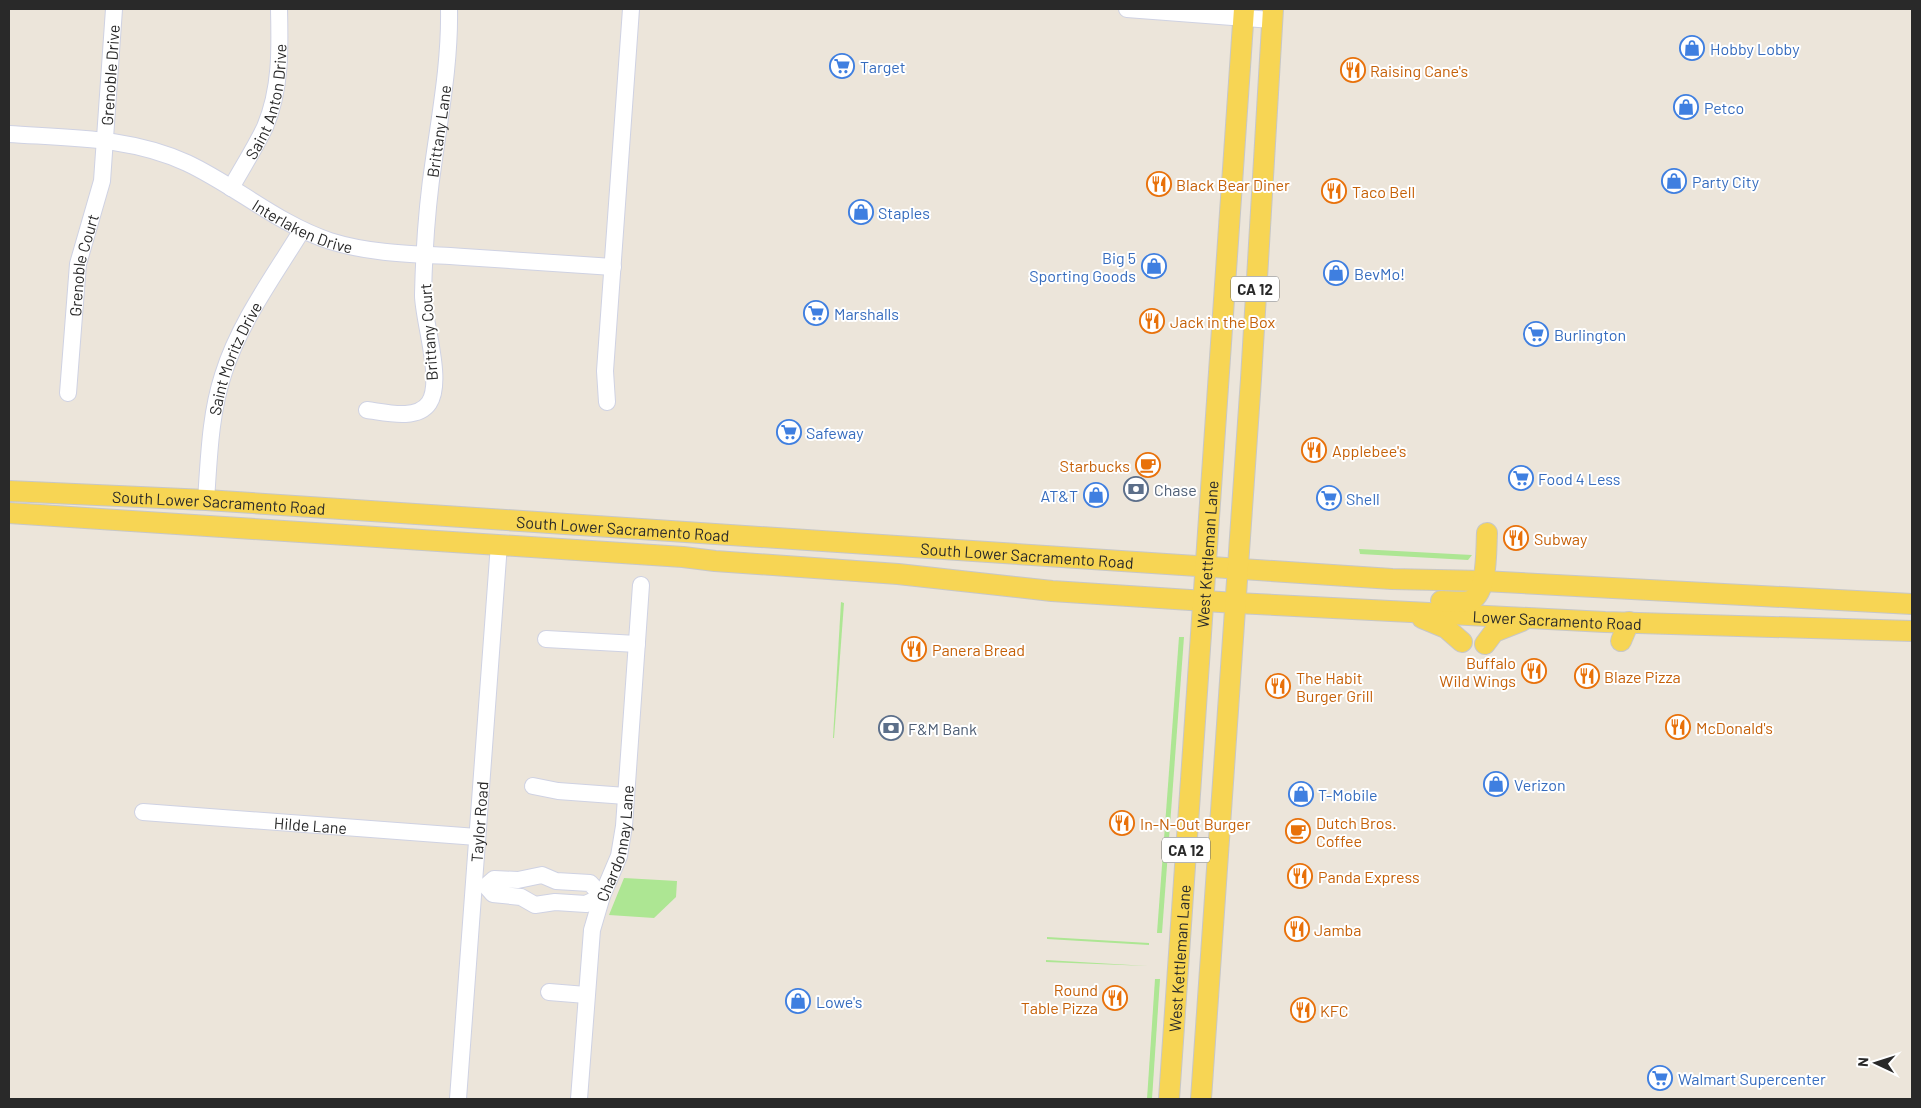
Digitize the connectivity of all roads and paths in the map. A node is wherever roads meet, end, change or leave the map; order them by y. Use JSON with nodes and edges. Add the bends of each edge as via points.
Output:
{"nodes":[{"id":1,"x":114,"y":9,"type":"edge"},
{"id":2,"x":279,"y":9,"type":"edge"},
{"id":3,"x":449,"y":9,"type":"edge"},
{"id":4,"x":631,"y":9,"type":"edge"},
{"id":5,"x":1127,"y":9,"type":"edge"},
{"id":6,"x":1244,"y":14,"type":"edge"},
{"id":7,"x":1272,"y":14,"type":"edge"},
{"id":8,"x":9,"y":134,"type":"edge"},
{"id":9,"x":105,"y":140,"type":"junction"},
{"id":10,"x":231,"y":188,"type":"junction"},
{"id":11,"x":302,"y":230,"type":"junction"},
{"id":12,"x":425,"y":255,"type":"junction"},
{"id":13,"x":612,"y":266,"type":"junction"},
{"id":14,"x":68,"y":393,"type":"dead end"},
{"id":15,"x":607,"y":402,"type":"dead end"},
{"id":16,"x":368,"y":410,"type":"dead end"},
{"id":17,"x":9,"y":491,"type":"edge"},
{"id":18,"x":206,"y":500,"type":"junction"},
{"id":19,"x":9,"y":513,"type":"edge"},
{"id":20,"x":562,"y":523,"type":"junction"},
{"id":21,"x":1487,"y":533,"type":"dead end"},
{"id":22,"x":499,"y":544,"type":"junction"},
{"id":23,"x":1206,"y":567,"type":"junction"},
{"id":24,"x":1238,"y":570,"type":"junction"},
{"id":25,"x":1483,"y":581,"type":"junction"},
{"id":26,"x":641,"y":585,"type":"dead end"},
{"id":27,"x":1203,"y":600,"type":"junction"},
{"id":28,"x":1236,"y":602,"type":"junction"},
{"id":29,"x":1912,"y":604,"type":"edge"},
{"id":30,"x":1388,"y":611,"type":"junction"},
{"id":31,"x":1542,"y":619,"type":"junction"},
{"id":32,"x":1629,"y":622,"type":"junction"},
{"id":33,"x":1912,"y":631,"type":"edge"},
{"id":34,"x":546,"y":638,"type":"dead end"},
{"id":35,"x":1628,"y":641,"type":"dead end"},
{"id":36,"x":1462,"y":642,"type":"dead end"},
{"id":37,"x":636,"y":644,"type":"junction"},
{"id":38,"x":1485,"y":644,"type":"dead end"},
{"id":39,"x":533,"y":786,"type":"dead end"},
{"id":40,"x":626,"y":796,"type":"junction"},
{"id":41,"x":143,"y":812,"type":"dead end"},
{"id":42,"x":477,"y":836,"type":"junction"},
{"id":43,"x":556,"y":881,"type":"junction"},
{"id":44,"x":480,"y":886,"type":"junction"},
{"id":45,"x":602,"y":896,"type":"junction"},
{"id":46,"x":555,"y":902,"type":"junction"},
{"id":47,"x":549,"y":992,"type":"dead end"},
{"id":48,"x":586,"y":995,"type":"junction"},
{"id":49,"x":458,"y":1099,"type":"edge"},
{"id":50,"x":579,"y":1099,"type":"edge"},
{"id":51,"x":1169,"y":1099,"type":"edge"},
{"id":52,"x":1200,"y":1099,"type":"edge"}],
"edges":[{"from":1,"to":9,"type":"street","name":"Grenoble Drive"},
{"from":2,"to":10,"type":"street","name":"Saint Anton Drive","via":[[279,69],[270,112]]},
{"from":3,"to":12,"type":"street","name":"Brittany Lane","via":[[447,68],[431,179]]},
{"from":4,"to":13,"type":"street"},
{"from":5,"to":6,"type":"street"},
{"from":6,"to":7,"type":"street"},
{"from":6,"to":23,"type":"main road","name":"West Kettleman Lane","number":"CA 12"},
{"from":7,"to":24,"type":"main road","name":"West Kettleman Lane","number":"CA 12"},
{"from":8,"to":9,"type":"street","name":"Interlaken Drive"},
{"from":9,"to":10,"type":"street","name":"Interlaken Drive","via":[[162,153]]},
{"from":9,"to":14,"type":"street","name":"Grenoble Court","via":[[100,191],[78,264]]},
{"from":10,"to":11,"type":"street","name":"Interlaken Drive"},
{"from":11,"to":12,"type":"street","name":"Interlaken Drive","via":[[344,245]]},
{"from":11,"to":18,"type":"street","name":"Saint Moritz Drive","via":[[239,336],[223,372],[213,414]]},
{"from":12,"to":13,"type":"street","name":"Interlaken Drive"},
{"from":12,"to":16,"type":"street","name":"Brittany Court","via":[[423,304],[432,346],[432,397],[426,407],[414,412]]},
{"from":13,"to":15,"type":"street","via":[[605,371]]},
{"from":17,"to":18,"type":"main road","name":"South Lower Sacramento Road"},
{"from":18,"to":20,"type":"main road","name":"South Lower Sacramento Road"},
{"from":19,"to":22,"type":"main road","name":"South Lower Sacramento Road"},
{"from":20,"to":22,"type":"main road","via":[[544,532],[508,531],[501,535]]},
{"from":20,"to":23,"type":"main road","name":"South Lower Sacramento Road"},
{"from":21,"to":25,"type":"main road"},
{"from":22,"to":27,"type":"main road","name":"South Lower Sacramento Road","via":[[853,570],[1052,591]]},
{"from":22,"to":42,"type":"street","name":"Taylor Road"},
{"from":23,"to":24,"type":"main road","name":"South Lower Sacramento Road"},
{"from":23,"to":27,"type":"main road","name":"West Kettleman Lane","number":"CA 12"},
{"from":24,"to":25,"type":"main road","name":"Lower Sacramento Road"},
{"from":24,"to":28,"type":"main road","name":"West Kettleman Lane","number":"CA 12"},
{"from":25,"to":29,"type":"main road","name":"Lower Sacramento Road"},
{"from":25,"to":30,"type":"main road","via":[[1479,594],[1470,600],[1410,602]]},
{"from":26,"to":37,"type":"street","name":"Chardonnay Lane"},
{"from":27,"to":28,"type":"main road","name":"Lower Sacramento Road"},
{"from":27,"to":51,"type":"main road","name":"West Kettleman Lane","number":"CA 12"},
{"from":28,"to":30,"type":"main road","name":"Lower Sacramento Road"},
{"from":28,"to":52,"type":"main road","name":"West Kettleman Lane","number":"CA 12"},
{"from":30,"to":31,"type":"main road","name":"Lower Sacramento Road"},
{"from":30,"to":36,"type":"main road","via":[[1428,619],[1446,628]]},
{"from":31,"to":32,"type":"main road","name":"Lower Sacramento Road"},
{"from":31,"to":38,"type":"main road","via":[[1504,626],[1494,632]]},
{"from":32,"to":33,"type":"main road","name":"Lower Sacramento Road"},
{"from":32,"to":35,"type":"main road"},
{"from":34,"to":37,"type":"street"},
{"from":37,"to":40,"type":"street","name":"Chardonnay Lane"},
{"from":39,"to":40,"type":"street"},
{"from":40,"to":45,"type":"street","name":"Chardonnay Lane","via":[[621,847]]},
{"from":41,"to":42,"type":"street","name":"Hilde Lane"},
{"from":42,"to":44,"type":"street","name":"Taylor Road"},
{"from":43,"to":44,"type":"street","via":[[537,875],[518,880],[494,879]]},
{"from":43,"to":45,"type":"street","via":[[590,883]]},
{"from":43,"to":46,"type":"street"},
{"from":44,"to":46,"type":"street","via":[[493,894],[521,897],[536,905]]},
{"from":44,"to":49,"type":"street","name":"Taylor Road"},
{"from":45,"to":46,"type":"street","via":[[586,904]]},
{"from":45,"to":48,"type":"street","name":"Chardonnay Lane","via":[[592,930]]},
{"from":47,"to":48,"type":"street"},
{"from":48,"to":50,"type":"street","name":"Chardonnay Lane"}]}
